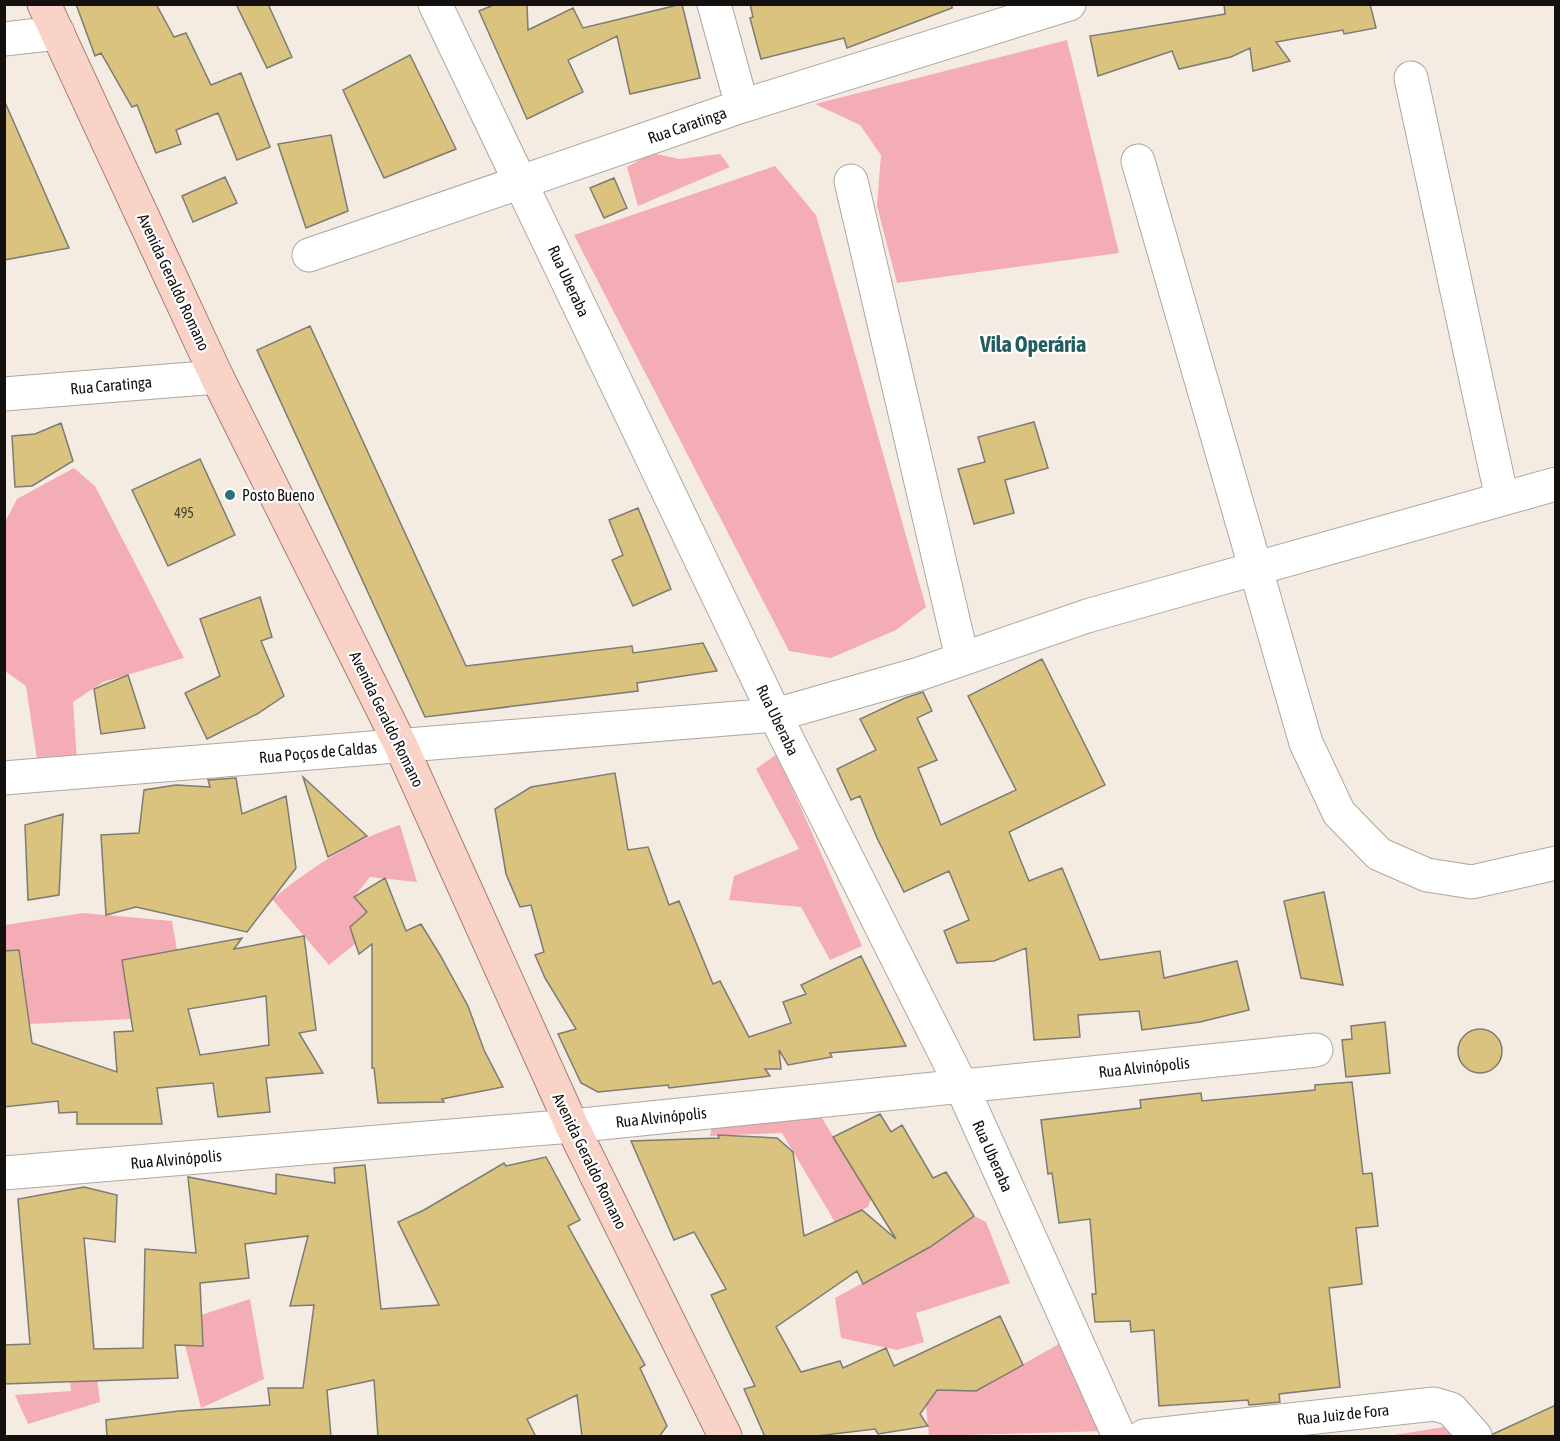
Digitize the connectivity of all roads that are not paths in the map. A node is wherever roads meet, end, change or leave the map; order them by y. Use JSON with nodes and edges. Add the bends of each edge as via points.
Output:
{"nodes":[{"id":1,"x":435,"y":4,"type":"edge"},
{"id":2,"x":714,"y":4,"type":"edge"},
{"id":3,"x":1069,"y":4,"type":"edge"},
{"id":4,"x":51,"y":19,"type":"edge"},
{"id":5,"x":4,"y":39,"type":"edge"},
{"id":6,"x":1411,"y":78,"type":"dead end"},
{"id":7,"x":742,"y":106,"type":"junction"},
{"id":8,"x":1138,"y":161,"type":"dead end"},
{"id":9,"x":521,"y":181,"type":"junction"},
{"id":10,"x":851,"y":181,"type":"dead end"},
{"id":11,"x":309,"y":255,"type":"dead end"},
{"id":12,"x":217,"y":377,"type":"junction"},
{"id":13,"x":4,"y":394,"type":"edge"},
{"id":14,"x":1556,"y":484,"type":"edge"},
{"id":15,"x":1502,"y":500,"type":"junction"},
{"id":16,"x":1255,"y":567,"type":"junction"},
{"id":17,"x":962,"y":658,"type":"junction"},
{"id":18,"x":776,"y":716,"type":"junction"},
{"id":19,"x":402,"y":746,"type":"junction"},
{"id":20,"x":4,"y":778,"type":"edge"},
{"id":21,"x":1556,"y":863,"type":"edge"},
{"id":22,"x":1316,"y":1050,"type":"dead end"},
{"id":23,"x":961,"y":1085,"type":"junction"},
{"id":24,"x":572,"y":1126,"type":"junction"},
{"id":25,"x":4,"y":1173,"type":"edge"},
{"id":26,"x":725,"y":1437,"type":"edge"},
{"id":27,"x":1119,"y":1437,"type":"edge"},
{"id":28,"x":1143,"y":1437,"type":"edge"},
{"id":29,"x":1475,"y":1437,"type":"edge"}],
"edges":[{"from":1,"to":9,"type":"street","name":"Rua Uberaba"},
{"from":2,"to":7,"type":"street"},
{"from":3,"to":7,"type":"street","name":"Rua Caratinga"},
{"from":4,"to":5,"type":"street"},
{"from":4,"to":12,"type":"main road","name":"Avenida Geraldo Romano"},
{"from":6,"to":15,"type":"street"},
{"from":7,"to":9,"type":"street","name":"Rua Caratinga"},
{"from":8,"to":16,"type":"street"},
{"from":9,"to":11,"type":"street","name":"Rua Caratinga"},
{"from":9,"to":18,"type":"street","name":"Rua Uberaba"},
{"from":10,"to":17,"type":"street"},
{"from":12,"to":13,"type":"street","name":"Rua Caratinga"},
{"from":12,"to":19,"type":"main road","name":"Avenida Geraldo Romano"},
{"from":14,"to":15,"type":"street","name":"Rua Poços de Caldas"},
{"from":15,"to":16,"type":"street","name":"Rua Poços de Caldas"},
{"from":16,"to":17,"type":"street","name":"Rua Poços de Caldas","via":[[1087,616]]},
{"from":16,"to":21,"type":"street","via":[[1306,742],[1339,813],[1379,854],[1427,875],[1472,882]]},
{"from":17,"to":18,"type":"street","name":"Rua Poços de Caldas"},
{"from":18,"to":19,"type":"street","name":"Rua Poços de Caldas"},
{"from":18,"to":23,"type":"street","name":"Rua Uberaba"},
{"from":19,"to":20,"type":"street","name":"Rua Poços de Caldas"},
{"from":19,"to":24,"type":"main road","name":"Avenida Geraldo Romano"},
{"from":22,"to":23,"type":"street","name":"Rua Alvinópolis"},
{"from":23,"to":24,"type":"street","name":"Rua Alvinópolis"},
{"from":23,"to":27,"type":"street","name":"Rua Uberaba"},
{"from":24,"to":25,"type":"street","name":"Rua Alvinópolis"},
{"from":24,"to":26,"type":"main road","name":"Avenida Geraldo Romano"},
{"from":28,"to":29,"type":"street","name":"Rua Juiz de Fora","via":[[1434,1404],[1451,1409]]}]}
